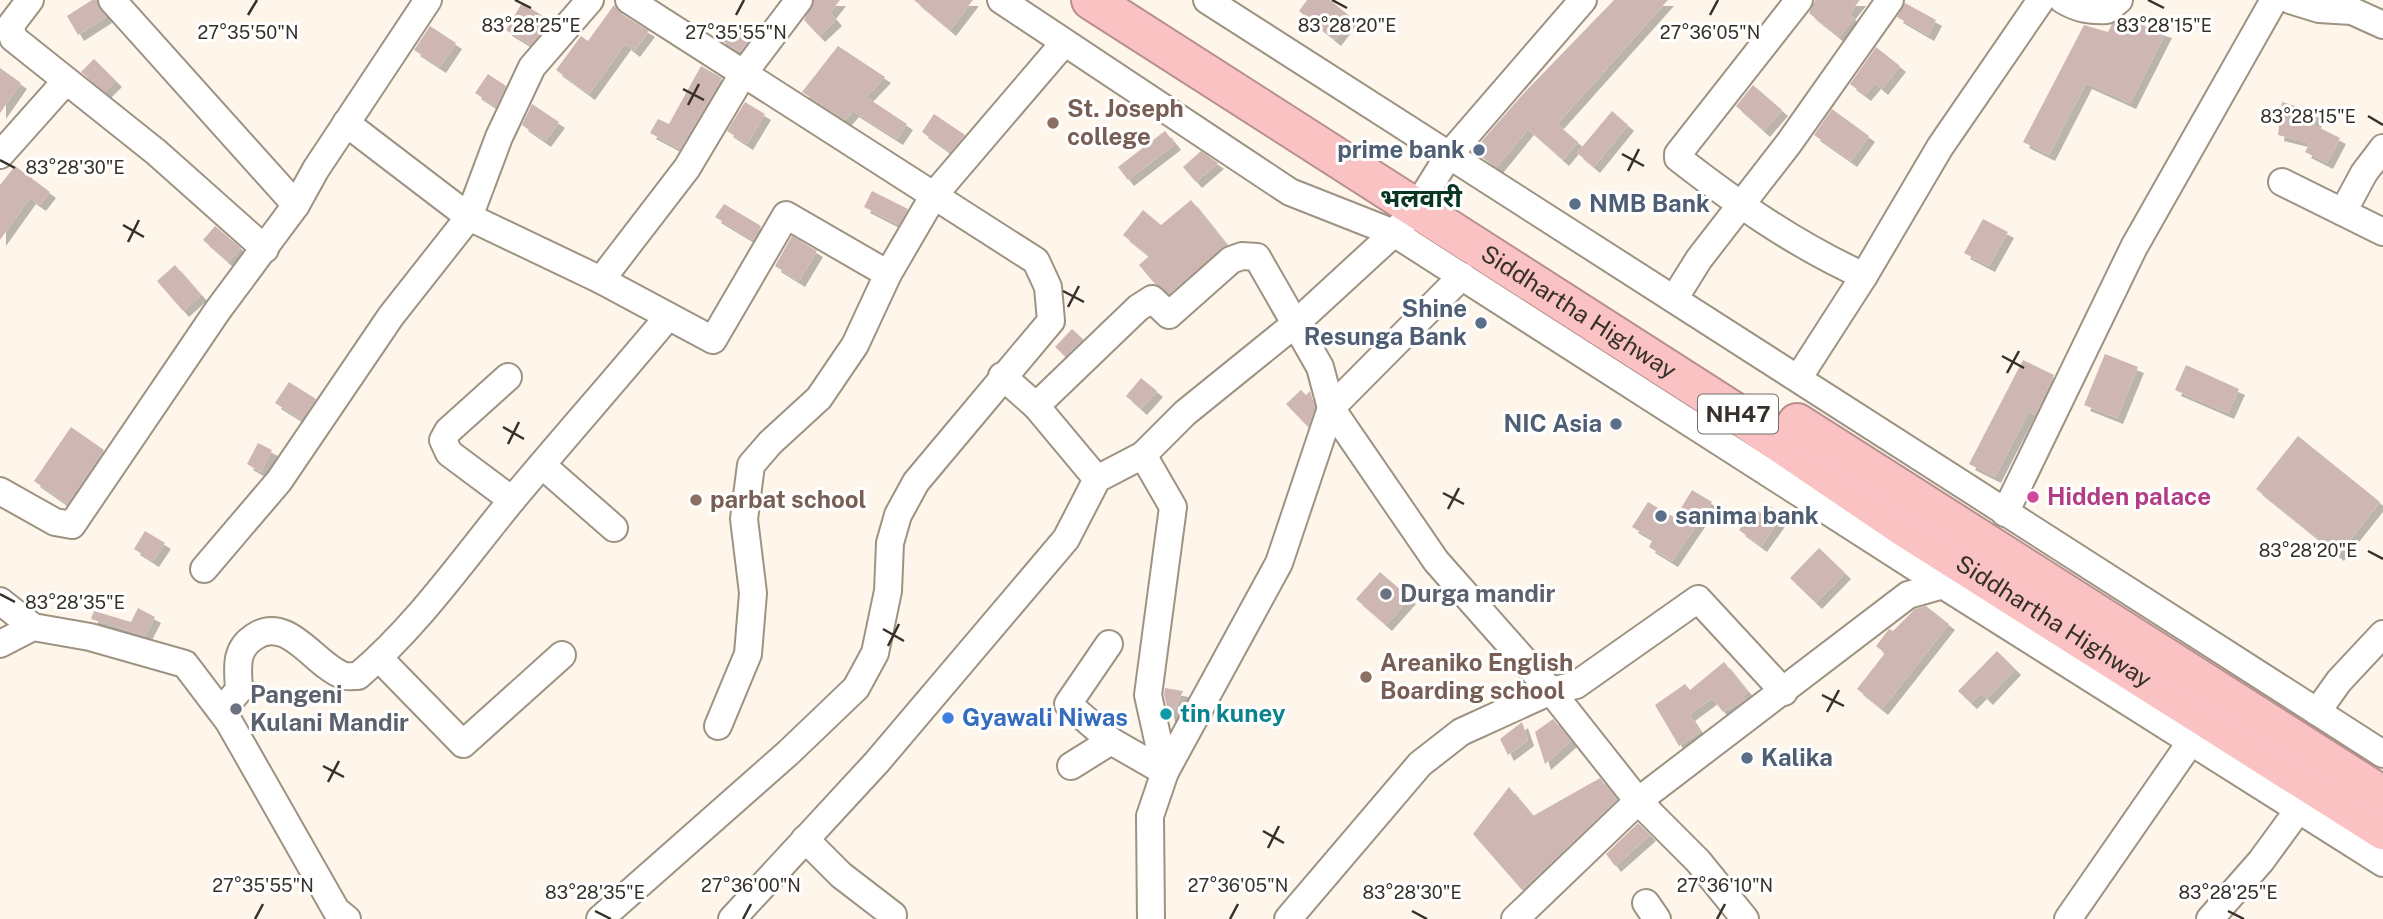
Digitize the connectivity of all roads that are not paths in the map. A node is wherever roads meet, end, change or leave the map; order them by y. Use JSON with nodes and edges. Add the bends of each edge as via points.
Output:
{"nodes":[{"id":1,"x":30,"y":0,"type":"edge"},
{"id":2,"x":111,"y":0,"type":"edge"},
{"id":3,"x":428,"y":0,"type":"edge"},
{"id":4,"x":590,"y":0,"type":"edge"},
{"id":5,"x":629,"y":0,"type":"edge"},
{"id":6,"x":799,"y":0,"type":"edge"},
{"id":7,"x":1001,"y":0,"type":"edge"},
{"id":8,"x":1091,"y":0,"type":"edge"},
{"id":9,"x":1139,"y":0,"type":"edge"},
{"id":10,"x":1207,"y":0,"type":"edge"},
{"id":11,"x":1583,"y":0,"type":"edge"},
{"id":12,"x":1799,"y":0,"type":"edge"},
{"id":13,"x":1890,"y":0,"type":"edge"},
{"id":14,"x":2040,"y":0,"type":"edge"},
{"id":15,"x":2063,"y":0,"type":"edge"},
{"id":16,"x":2119,"y":0,"type":"edge"},
{"id":17,"x":2274,"y":0,"type":"edge"},
{"id":18,"x":2290,"y":0,"type":"edge"},
{"id":19,"x":2383,"y":25,"type":"edge"},
{"id":20,"x":5,"y":26,"type":"edge"},
{"id":21,"x":1064,"y":43,"type":"junction"},
{"id":22,"x":743,"y":74,"type":"junction"},
{"id":23,"x":66,"y":81,"type":"junction"},
{"id":24,"x":346,"y":123,"type":"junction"},
{"id":25,"x":2383,"y":148,"type":"edge"},
{"id":26,"x":0,"y":155,"type":"edge"},
{"id":27,"x":1449,"y":155,"type":"junction"},
{"id":28,"x":2282,"y":182,"type":"dead end"},
{"id":29,"x":934,"y":195,"type":"junction"},
{"id":30,"x":296,"y":205,"type":"junction"},
{"id":31,"x":1739,"y":205,"type":"junction"},
{"id":32,"x":1413,"y":210,"type":"junction"},
{"id":33,"x":2343,"y":212,"type":"junction"},
{"id":34,"x":469,"y":217,"type":"junction"},
{"id":35,"x":2383,"y":232,"type":"edge"},
{"id":36,"x":264,"y":249,"type":"junction"},
{"id":37,"x":888,"y":274,"type":"junction"},
{"id":38,"x":1462,"y":276,"type":"junction"},
{"id":39,"x":1864,"y":276,"type":"junction"},
{"id":40,"x":601,"y":280,"type":"junction"},
{"id":41,"x":1674,"y":299,"type":"junction"},
{"id":42,"x":667,"y":318,"type":"junction"},
{"id":43,"x":1295,"y":324,"type":"junction"},
{"id":44,"x":1002,"y":376,"type":"junction"},
{"id":45,"x":508,"y":377,"type":"dead end"},
{"id":46,"x":1799,"y":377,"type":"junction"},
{"id":47,"x":1036,"y":406,"type":"junction"},
{"id":48,"x":1331,"y":408,"type":"junction"},
{"id":49,"x":1143,"y":455,"type":"junction"},
{"id":50,"x":542,"y":465,"type":"junction"},
{"id":51,"x":1097,"y":479,"type":"junction"},
{"id":52,"x":0,"y":491,"type":"edge"},
{"id":53,"x":512,"y":500,"type":"junction"},
{"id":54,"x":2005,"y":513,"type":"junction"},
{"id":55,"x":614,"y":528,"type":"dead end"},
{"id":56,"x":204,"y":569,"type":"dead end"},
{"id":57,"x":1943,"y":585,"type":"junction"},
{"id":58,"x":0,"y":601,"type":"edge"},
{"id":59,"x":33,"y":627,"type":"junction"},
{"id":60,"x":2383,"y":634,"type":"edge"},
{"id":61,"x":0,"y":644,"type":"edge"},
{"id":62,"x":1109,"y":644,"type":"dead end"},
{"id":63,"x":562,"y":655,"type":"dead end"},
{"id":64,"x":379,"y":658,"type":"junction"},
{"id":65,"x":1551,"y":691,"type":"junction"},
{"id":66,"x":1784,"y":692,"type":"junction"},
{"id":67,"x":219,"y":707,"type":"junction"},
{"id":68,"x":2317,"y":712,"type":"junction"},
{"id":69,"x":718,"y":726,"type":"dead end"},
{"id":70,"x":1111,"y":741,"type":"junction"},
{"id":71,"x":2190,"y":743,"type":"junction"},
{"id":72,"x":2383,"y":754,"type":"edge"},
{"id":73,"x":1071,"y":766,"type":"dead end"},
{"id":74,"x":1165,"y":772,"type":"junction"},
{"id":75,"x":2383,"y":796,"type":"edge"},
{"id":76,"x":1638,"y":801,"type":"junction"},
{"id":77,"x":2299,"y":809,"type":"junction"},
{"id":78,"x":2383,"y":830,"type":"edge"},
{"id":79,"x":805,"y":839,"type":"junction"},
{"id":80,"x":2383,"y":863,"type":"edge"},
{"id":81,"x":892,"y":915,"type":"dead end"},
{"id":82,"x":1147,"y":916,"type":"edge"},
{"id":83,"x":346,"y":919,"type":"edge"},
{"id":84,"x":600,"y":919,"type":"edge"},
{"id":85,"x":732,"y":919,"type":"edge"},
{"id":86,"x":1288,"y":919,"type":"edge"},
{"id":87,"x":1515,"y":919,"type":"edge"},
{"id":88,"x":1745,"y":919,"type":"edge"},
{"id":89,"x":2068,"y":919,"type":"edge"},
{"id":90,"x":2210,"y":919,"type":"edge"}],
"edges":[{"from":1,"to":20,"type":"street"},
{"from":2,"to":30,"type":"street"},
{"from":3,"to":24,"type":"street"},
{"from":4,"to":34,"type":"street","via":[[533,67],[499,137]]},
{"from":5,"to":22,"type":"street"},
{"from":6,"to":22,"type":"street"},
{"from":7,"to":21,"type":"street"},
{"from":8,"to":32,"type":"highway","name":"Siddhartha Highway","number":"NH47"},
{"from":9,"to":32,"type":"highway","name":"Siddhartha Highway","number":"NH47"},
{"from":10,"to":27,"type":"street"},
{"from":11,"to":27,"type":"street"},
{"from":12,"to":31,"type":"street","via":[[1678,154]]},
{"from":13,"to":31,"type":"street"},
{"from":14,"to":39,"type":"street","via":[[1940,147]]},
{"from":15,"to":16,"type":"street","via":[[2096,11],[2107,10]]},
{"from":17,"to":54,"type":"street","via":[[2134,247]]},
{"from":18,"to":19,"type":"street","via":[[2319,9],[2352,11]]},
{"from":20,"to":23,"type":"street","via":[[13,38]]},
{"from":21,"to":29,"type":"street"},
{"from":21,"to":32,"type":"street","via":[[1290,192]]},
{"from":22,"to":29,"type":"street"},
{"from":22,"to":40,"type":"street","via":[[687,168]]},
{"from":23,"to":26,"type":"street"},
{"from":23,"to":36,"type":"street","via":[[156,152]]},
{"from":24,"to":30,"type":"street"},
{"from":24,"to":34,"type":"street"},
{"from":25,"to":33,"type":"street"},
{"from":27,"to":32,"type":"street"},
{"from":27,"to":41,"type":"street"},
{"from":28,"to":33,"type":"street"},
{"from":29,"to":37,"type":"street"},
{"from":29,"to":44,"type":"street","via":[[1036,261],[1048,288],[1051,321]]},
{"from":30,"to":36,"type":"street"},
{"from":31,"to":39,"type":"street","via":[[1793,241]]},
{"from":31,"to":41,"type":"street"},
{"from":32,"to":38,"type":"street"},
{"from":32,"to":43,"type":"street"},
{"from":32,"to":75,"type":"highway","name":"Siddhartha Highway","number":"NH47"},
{"from":32,"to":78,"type":"highway","name":"Siddhartha Highway","number":"NH47"},
{"from":33,"to":35,"type":"street"},
{"from":34,"to":40,"type":"street"},
{"from":34,"to":56,"type":"street","via":[[391,316],[279,481]]},
{"from":36,"to":52,"type":"street","via":[[72,524],[55,522]]},
{"from":37,"to":42,"type":"street","via":[[786,215],[713,340]]},
{"from":37,"to":69,"type":"street","via":[[855,345],[819,398],[751,465],[744,519],[753,593],[748,654]]},
{"from":38,"to":48,"type":"street"},
{"from":38,"to":57,"type":"street"},
{"from":39,"to":46,"type":"street"},
{"from":40,"to":42,"type":"street"},
{"from":41,"to":46,"type":"street"},
{"from":42,"to":50,"type":"street"},
{"from":43,"to":47,"type":"street","via":[[1257,257],[1242,256],[1231,260],[1169,315],[1152,299],[1138,308]]},
{"from":43,"to":48,"type":"street","via":[[1320,367]]},
{"from":43,"to":49,"type":"street","via":[[1185,413]]},
{"from":44,"to":47,"type":"street"},
{"from":44,"to":84,"type":"street","via":[[916,482],[898,515],[874,653],[856,688]]},
{"from":45,"to":53,"type":"street","via":[[443,440],[449,453]]},
{"from":46,"to":54,"type":"street"},
{"from":47,"to":51,"type":"street"},
{"from":48,"to":65,"type":"street","via":[[1436,561]]},
{"from":48,"to":74,"type":"street","via":[[1279,563]]},
{"from":49,"to":51,"type":"street"},
{"from":49,"to":74,"type":"street","via":[[1173,508],[1148,695]]},
{"from":50,"to":53,"type":"street"},
{"from":50,"to":55,"type":"street"},
{"from":51,"to":79,"type":"street","via":[[1066,539],[877,762]]},
{"from":53,"to":64,"type":"street","via":[[422,615]]},
{"from":54,"to":68,"type":"street"},
{"from":57,"to":66,"type":"street","via":[[1908,595]]},
{"from":57,"to":71,"type":"street"},
{"from":58,"to":59,"type":"street"},
{"from":59,"to":61,"type":"street"},
{"from":59,"to":67,"type":"street","via":[[90,637],[186,664]]},
{"from":60,"to":68,"type":"street"},
{"from":62,"to":70,"type":"street","via":[[1068,704]]},
{"from":63,"to":64,"type":"street","via":[[463,744]]},
{"from":64,"to":67,"type":"street","via":[[358,676],[342,675],[289,636],[274,631],[258,634],[244,644],[237,659],[239,690],[228,704]]},
{"from":65,"to":66,"type":"street","via":[[1576,685],[1698,599]]},
{"from":65,"to":76,"type":"street"},
{"from":65,"to":86,"type":"street","via":[[1461,732],[1420,764]]},
{"from":66,"to":76,"type":"street"},
{"from":67,"to":83,"type":"street"},
{"from":68,"to":72,"type":"street"},
{"from":70,"to":73,"type":"street"},
{"from":70,"to":74,"type":"street"},
{"from":71,"to":77,"type":"street"},
{"from":71,"to":89,"type":"street"},
{"from":74,"to":82,"type":"street","via":[[1150,816]]},
{"from":76,"to":87,"type":"street"},
{"from":76,"to":88,"type":"street","via":[[1698,861]]},
{"from":77,"to":80,"type":"street"},
{"from":77,"to":90,"type":"street"},
{"from":79,"to":81,"type":"street"},
{"from":79,"to":85,"type":"street"}]}
